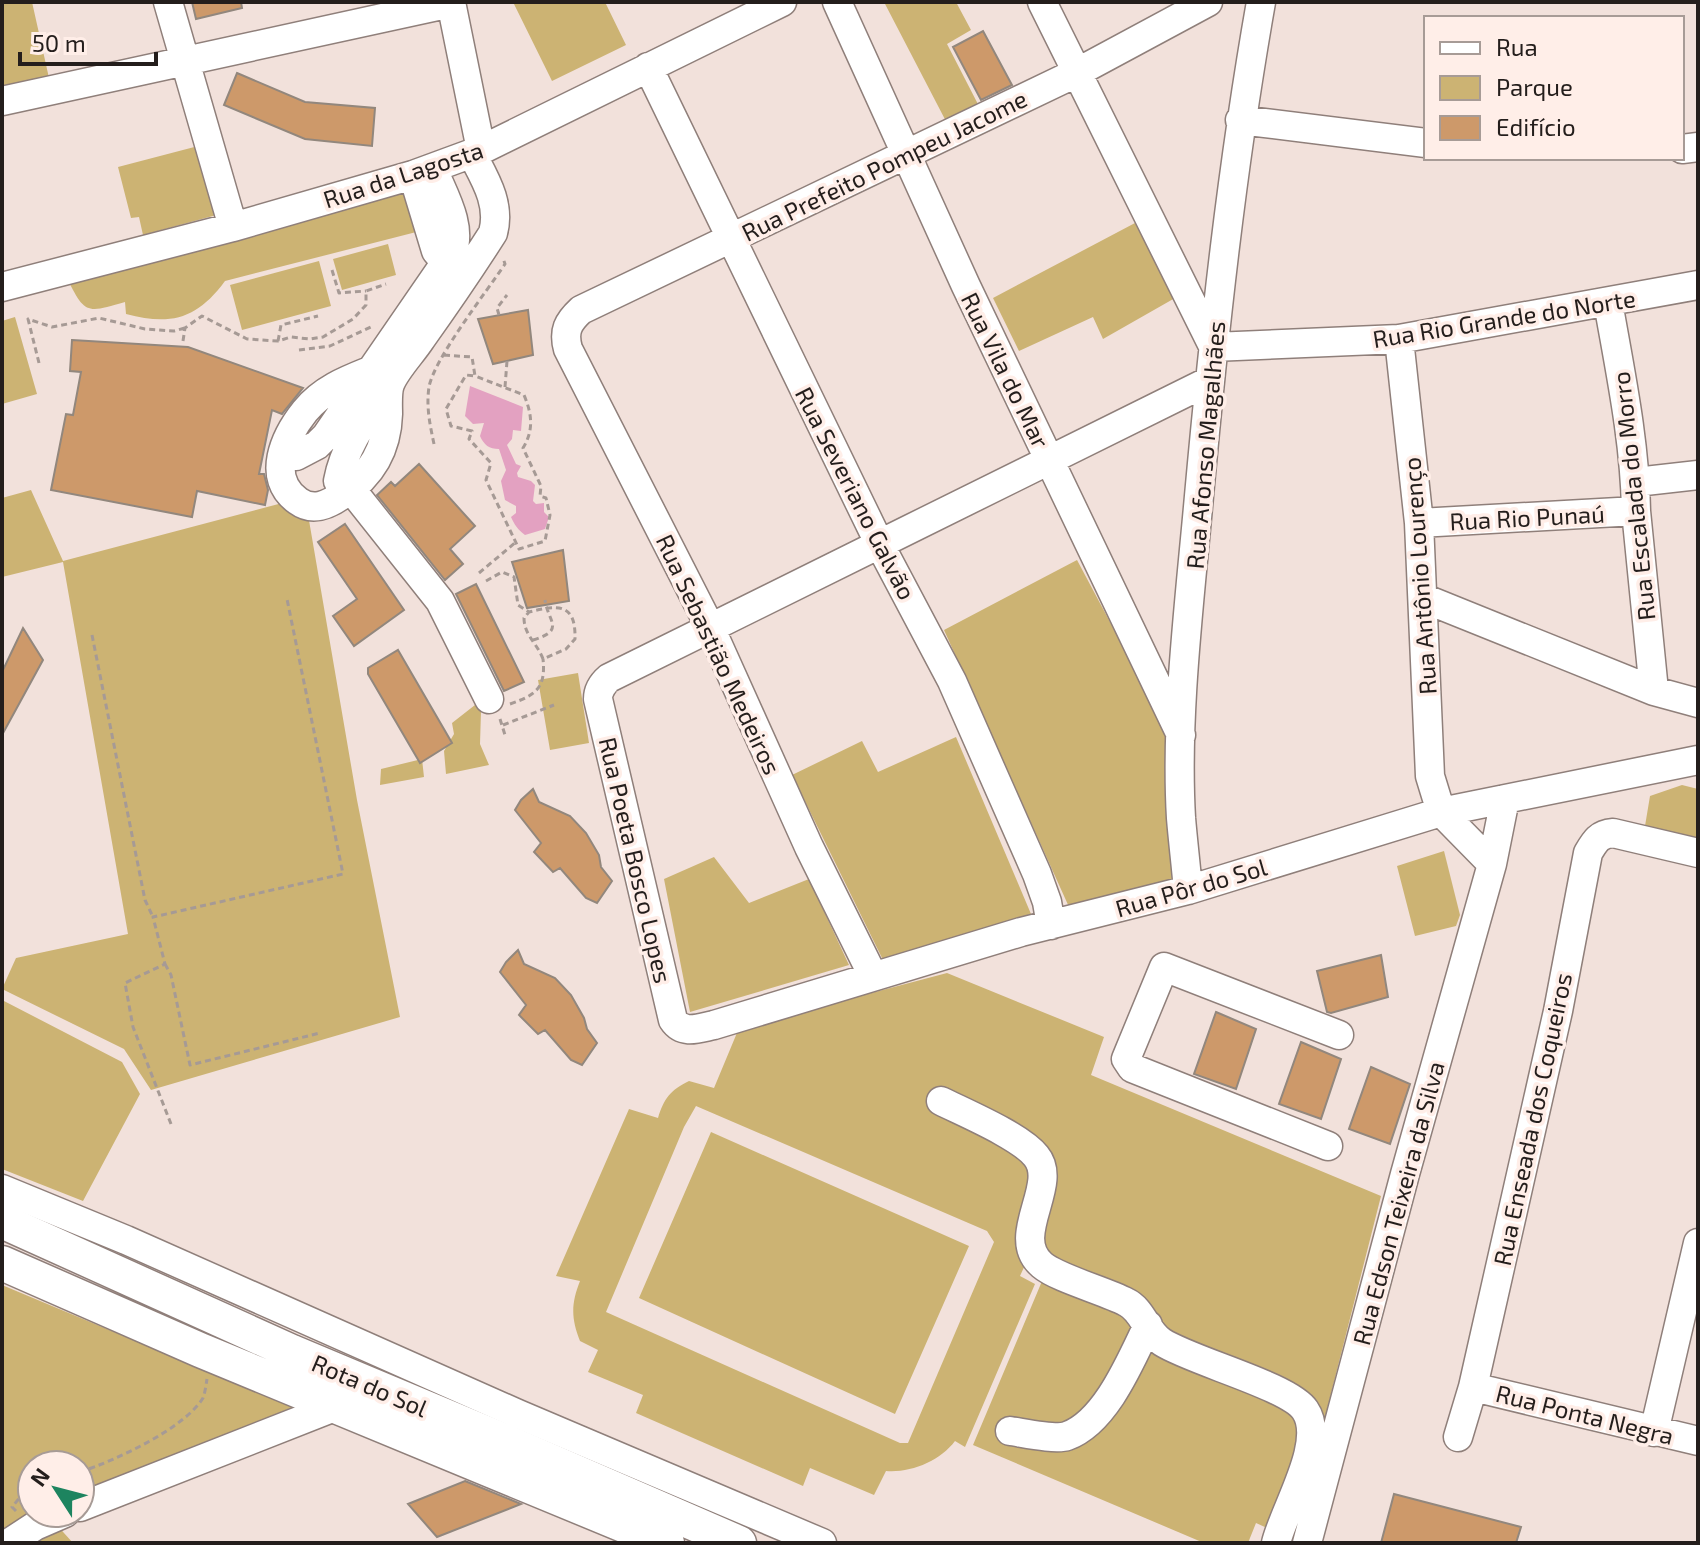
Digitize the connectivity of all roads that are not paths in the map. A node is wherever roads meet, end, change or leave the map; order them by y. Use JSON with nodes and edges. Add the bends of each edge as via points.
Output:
{"nodes":[{"id":1,"x":168,"y":2,"type":"edge"},
{"id":2,"x":451,"y":2,"type":"edge"},
{"id":3,"x":782,"y":2,"type":"edge"},
{"id":4,"x":837,"y":2,"type":"edge"},
{"id":5,"x":1042,"y":2,"type":"edge"},
{"id":6,"x":1208,"y":2,"type":"edge"},
{"id":7,"x":1261,"y":2,"type":"edge"},
{"id":8,"x":183,"y":60,"type":"junction"},
{"id":9,"x":648,"y":67,"type":"junction"},
{"id":10,"x":1076,"y":73,"type":"junction"},
{"id":11,"x":2,"y":101,"type":"edge"},
{"id":12,"x":1240,"y":120,"type":"junction"},
{"id":13,"x":1424,"y":143,"type":"edge"},
{"id":14,"x":477,"y":152,"type":"junction"},
{"id":15,"x":906,"y":154,"type":"junction"},
{"id":16,"x":423,"y":172,"type":"junction"},
{"id":17,"x":233,"y":227,"type":"junction"},
{"id":18,"x":731,"y":239,"type":"junction"},
{"id":19,"x":65,"y":281,"type":"dead end"},
{"id":20,"x":1698,"y":285,"type":"edge"},
{"id":21,"x":2,"y":287,"type":"edge"},
{"id":22,"x":2,"y":299,"type":"edge"},
{"id":23,"x":1608,"y":302,"type":"junction"},
{"id":24,"x":565,"y":332,"type":"joint"},
{"id":25,"x":1399,"y":339,"type":"junction"},
{"id":26,"x":1213,"y":347,"type":"junction"},
{"id":27,"x":380,"y":378,"type":"junction"},
{"id":28,"x":1209,"y":381,"type":"junction"},
{"id":29,"x":296,"y":456,"type":"dead end"},
{"id":30,"x":1050,"y":461,"type":"junction"},
{"id":31,"x":1698,"y":475,"type":"edge"},
{"id":32,"x":1636,"y":482,"type":"junction"},
{"id":33,"x":345,"y":485,"type":"junction"},
{"id":34,"x":1636,"y":511,"type":"junction"},
{"id":35,"x":1419,"y":523,"type":"junction"},
{"id":36,"x":880,"y":545,"type":"junction"},
{"id":37,"x":1423,"y":598,"type":"junction"},
{"id":38,"x":710,"y":627,"type":"junction"},
{"id":39,"x":1654,"y":691,"type":"junction"},
{"id":40,"x":1698,"y":703,"type":"edge"},
{"id":41,"x":499,"y":708,"type":"road end"},
{"id":42,"x":1181,"y":736,"type":"junction"},
{"id":43,"x":1698,"y":760,"type":"edge"},
{"id":44,"x":1505,"y":799,"type":"junction"},
{"id":45,"x":1441,"y":812,"type":"junction"},
{"id":46,"x":1698,"y":853,"type":"edge"},
{"id":47,"x":1492,"y":864,"type":"junction"},
{"id":48,"x":1188,"y":890,"type":"junction"},
{"id":49,"x":1051,"y":925,"type":"junction"},
{"id":50,"x":873,"y":976,"type":"junction"},
{"id":51,"x":688,"y":1030,"type":"joint"},
{"id":52,"x":1339,"y":1035,"type":"dead end"},
{"id":53,"x":941,"y":1101,"type":"dead end"},
{"id":54,"x":1328,"y":1146,"type":"dead end"},
{"id":55,"x":2,"y":1189,"type":"edge"},
{"id":56,"x":2,"y":1221,"type":"edge"},
{"id":57,"x":1698,"y":1243,"type":"edge"},
{"id":58,"x":2,"y":1263,"type":"edge"},
{"id":59,"x":153,"y":1289,"type":"junction"},
{"id":60,"x":137,"y":1323,"type":"junction"},
{"id":61,"x":1148,"y":1325,"type":"junction"},
{"id":62,"x":1473,"y":1387,"type":"junction"},
{"id":63,"x":337,"y":1406,"type":"junction"},
{"id":64,"x":1010,"y":1431,"type":"dead end"},
{"id":65,"x":1654,"y":1432,"type":"junction"},
{"id":66,"x":1458,"y":1437,"type":"dead end"},
{"id":67,"x":1698,"y":1441,"type":"edge"},
{"id":68,"x":96,"y":1501,"type":"edge"},
{"id":69,"x":30,"y":1529,"type":"edge"},
{"id":70,"x":648,"y":1540,"type":"edge"},
{"id":71,"x":9,"y":1543,"type":"edge"},
{"id":72,"x":739,"y":1543,"type":"edge"},
{"id":73,"x":822,"y":1543,"type":"edge"},
{"id":74,"x":1276,"y":1543,"type":"edge"},
{"id":75,"x":1307,"y":1543,"type":"edge"}],
"edges":[{"from":1,"to":8,"type":"street"},
{"from":2,"to":8,"type":"street"},
{"from":2,"to":14,"type":"street"},
{"from":3,"to":9,"type":"street","name":"Rua da Lagosta"},
{"from":4,"to":15,"type":"street","name":"Rua Vila do Mar"},
{"from":5,"to":10,"type":"street"},
{"from":6,"to":10,"type":"street","name":"Rua Prefeito Pompeu Jacome"},
{"from":7,"to":12,"type":"street","name":"Rua Afonso Magalhães"},
{"from":8,"to":11,"type":"street"},
{"from":8,"to":17,"type":"street"},
{"from":9,"to":14,"type":"street","name":"Rua da Lagosta"},
{"from":9,"to":18,"type":"street","name":"Rua Severiano Galvão"},
{"from":10,"to":15,"type":"street","name":"Rua Prefeito Pompeu Jacome"},
{"from":10,"to":26,"type":"street"},
{"from":12,"to":13,"type":"street"},
{"from":12,"to":26,"type":"street","name":"Rua Afonso Magalhães"},
{"from":14,"to":16,"type":"street","name":"Rua da Lagosta"},
{"from":14,"to":27,"type":"street","via":[[497,214],[493,233]]},
{"from":15,"to":18,"type":"street","name":"Rua Prefeito Pompeu Jacome"},
{"from":15,"to":30,"type":"street","name":"Rua Vila do Mar"},
{"from":16,"to":17,"type":"street","name":"Rua da Lagosta"},
{"from":16,"to":27,"type":"street","via":[[455,225],[455,245]]},
{"from":17,"to":21,"type":"street","name":"Rua da Lagosta"},
{"from":18,"to":24,"type":"street","name":"Rua Prefeito Pompeu Jacome","via":[[581,310]]},
{"from":18,"to":36,"type":"street","name":"Rua Severiano Galvão"},
{"from":19,"to":22,"type":"street"},
{"from":20,"to":23,"type":"street","name":"Rua Rio Grande do Norte"},
{"from":23,"to":25,"type":"street","name":"Rua Rio Grande do Norte"},
{"from":23,"to":32,"type":"street","name":"Rua Escalada do Morro"},
{"from":24,"to":38,"type":"street","name":"Rua Sebastião Medeiros","via":[[568,349]]},
{"from":25,"to":26,"type":"street","name":"Rua Rio Grande do Norte"},
{"from":25,"to":35,"type":"street","name":"Rua Antônio Lourenço"},
{"from":26,"to":28,"type":"street","name":"Rua Afonso Magalhães"},
{"from":27,"to":29,"type":"street","via":[[317,445]]},
{"from":27,"to":33,"type":"street","via":[[342,459]]},
{"from":27,"to":33,"type":"street","via":[[332,387],[306,409],[287,442],[280,468],[288,494],[315,507],[329,504]]},
{"from":28,"to":30,"type":"street"},
{"from":28,"to":42,"type":"street","name":"Rua Afonso Magalhães"},
{"from":30,"to":36,"type":"street"},
{"from":30,"to":42,"type":"street","name":"Rua Vila do Mar"},
{"from":31,"to":32,"type":"street"},
{"from":32,"to":34,"type":"street","name":"Rua Escalada do Morro"},
{"from":33,"to":41,"type":"street","via":[[440,601]]},
{"from":34,"to":35,"type":"street","name":"Rua Rio Punaú"},
{"from":34,"to":39,"type":"street","name":"Rua Escalada do Morro"},
{"from":35,"to":37,"type":"street","name":"Rua Antônio Lourenço"},
{"from":36,"to":38,"type":"street"},
{"from":36,"to":49,"type":"street","name":"Rua Severiano Galvão","via":[[995,775],[1037,874]]},
{"from":37,"to":39,"type":"street"},
{"from":37,"to":45,"type":"street","name":"Rua Antônio Lourenço","via":[[1430,776]]},
{"from":38,"to":50,"type":"street","name":"Rua Sebastião Medeiros"},
{"from":38,"to":51,"type":"street","name":"Rua Poeta Bosco Lopes","via":[[609,678],[598,699],[673,1020]]},
{"from":39,"to":40,"type":"street"},
{"from":42,"to":48,"type":"street","name":"Rua Afonso Magalhães"},
{"from":43,"to":44,"type":"street","name":"Rua Pôr do Sol"},
{"from":44,"to":45,"type":"street","name":"Rua Pôr do Sol"},
{"from":44,"to":47,"type":"street","name":"Rua Edson Teixeira da Silva"},
{"from":45,"to":47,"type":"street"},
{"from":45,"to":48,"type":"street","name":"Rua Pôr do Sol"},
{"from":46,"to":62,"type":"street","name":"Rua Enseada dos Coqueiros","via":[[1604,833],[1588,853]]},
{"from":47,"to":75,"type":"street","name":"Rua Edson Teixeira da Silva"},
{"from":48,"to":49,"type":"street","name":"Rua Pôr do Sol"},
{"from":49,"to":50,"type":"street","name":"Rua Pôr do Sol"},
{"from":50,"to":51,"type":"street","name":"Rua Pôr do Sol"},
{"from":52,"to":54,"type":"street","via":[[1164,967],[1126,1059],[1132,1068]]},
{"from":53,"to":61,"type":"street","via":[[1036,1155],[1042,1169],[1029,1236],[1041,1265],[1135,1306]]},
{"from":55,"to":73,"type":"street"},
{"from":56,"to":59,"type":"main road","name":"Rota do Sol"},
{"from":57,"to":65,"type":"street"},
{"from":58,"to":60,"type":"main road","name":"Rota do Sol"},
{"from":59,"to":60,"type":"main road"},
{"from":59,"to":72,"type":"main road","name":"Rota do Sol"},
{"from":60,"to":63,"type":"main road","name":"Rota do Sol"},
{"from":61,"to":64,"type":"street","via":[[1125,1374],[1091,1422],[1065,1437]]},
{"from":61,"to":74,"type":"street","via":[[1161,1342],[1279,1393],[1305,1410],[1310,1422],[1305,1464]]},
{"from":62,"to":65,"type":"street","name":"Rua Ponta Negra"},
{"from":62,"to":66,"type":"street","name":"Rua Enseada dos Coqueiros"},
{"from":63,"to":68,"type":"street"},
{"from":63,"to":70,"type":"main road","name":"Rota do Sol"},
{"from":65,"to":67,"type":"street","name":"Rua Ponta Negra"},
{"from":69,"to":71,"type":"street"}]}
